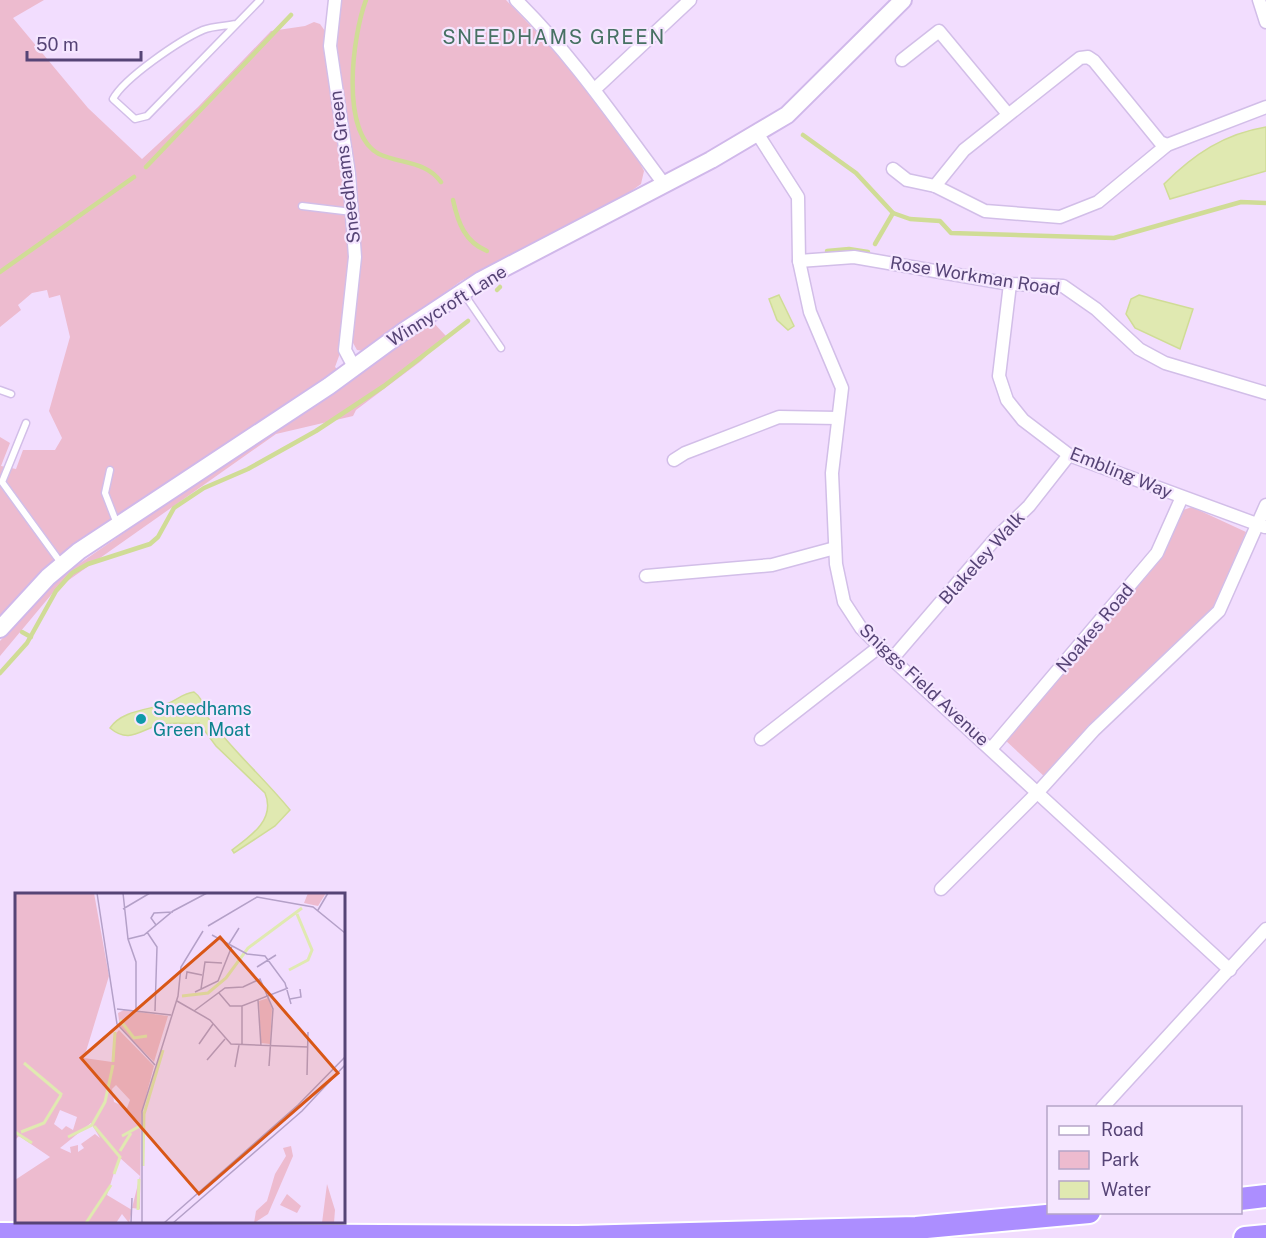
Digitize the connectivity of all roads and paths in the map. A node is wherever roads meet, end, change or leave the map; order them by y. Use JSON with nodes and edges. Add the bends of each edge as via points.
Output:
{"nodes":[{"id":1,"x":335,"y":0,"type":"edge"},
{"id":2,"x":516,"y":0,"type":"edge"},
{"id":3,"x":690,"y":0,"type":"edge"},
{"id":4,"x":903,"y":0,"type":"edge"},
{"id":5,"x":1259,"y":0,"type":"edge"},
{"id":6,"x":258,"y":1,"type":"edge"},
{"id":7,"x":1266,"y":21,"type":"edge"},
{"id":8,"x":236,"y":24,"type":"junction"},
{"id":9,"x":902,"y":60,"type":"dead end"},
{"id":10,"x":596,"y":88,"type":"junction"},
{"id":11,"x":1266,"y":107,"type":"edge"},
{"id":12,"x":1007,"y":113,"type":"junction"},
{"id":13,"x":757,"y":133,"type":"junction"},
{"id":14,"x":1167,"y":145,"type":"junction"},
{"id":15,"x":893,"y":169,"type":"dead end"},
{"id":16,"x":664,"y":184,"type":"junction"},
{"id":17,"x":935,"y":186,"type":"junction"},
{"id":18,"x":302,"y":206,"type":"dead end"},
{"id":19,"x":354,"y":212,"type":"junction"},
{"id":20,"x":799,"y":261,"type":"junction"},
{"id":21,"x":1010,"y":284,"type":"junction"},
{"id":22,"x":463,"y":293,"type":"junction"},
{"id":23,"x":501,"y":348,"type":"dead end"},
{"id":24,"x":354,"y":367,"type":"junction"},
{"id":25,"x":0,"y":390,"type":"edge"},
{"id":26,"x":1266,"y":393,"type":"edge"},
{"id":27,"x":11,"y":394,"type":"dead end"},
{"id":28,"x":838,"y":418,"type":"junction"},
{"id":29,"x":26,"y":423,"type":"dead end"},
{"id":30,"x":1070,"y":455,"type":"junction"},
{"id":31,"x":674,"y":460,"type":"dead end"},
{"id":32,"x":110,"y":470,"type":"dead end"},
{"id":33,"x":1182,"y":497,"type":"junction"},
{"id":34,"x":1266,"y":505,"type":"edge"},
{"id":35,"x":117,"y":524,"type":"junction"},
{"id":36,"x":1263,"y":526,"type":"edge"},
{"id":37,"x":835,"y":548,"type":"junction"},
{"id":38,"x":62,"y":564,"type":"junction"},
{"id":39,"x":646,"y":576,"type":"dead end"},
{"id":40,"x":0,"y":629,"type":"edge"},
{"id":41,"x":879,"y":647,"type":"junction"},
{"id":42,"x":892,"y":659,"type":"junction"},
{"id":43,"x":760,"y":739,"type":"dead end"},
{"id":44,"x":991,"y":749,"type":"junction"},
{"id":45,"x":1038,"y":792,"type":"junction"},
{"id":46,"x":940,"y":889,"type":"dead end"},
{"id":47,"x":1266,"y":929,"type":"edge"},
{"id":48,"x":1230,"y":970,"type":"junction"},
{"id":49,"x":1103,"y":1106,"type":"edge"},
{"id":50,"x":1266,"y":1196,"type":"edge"},
{"id":51,"x":1242,"y":1199,"type":"edge"},
{"id":52,"x":1067,"y":1214,"type":"edge"},
{"id":53,"x":0,"y":1234,"type":"edge"},
{"id":54,"x":1266,"y":1236,"type":"edge"},
{"id":55,"x":1245,"y":1238,"type":"edge"}],
"edges":[{"from":1,"to":19,"type":"street","name":"Sneedhams Green","via":[[330,46]]},
{"from":2,"to":10,"type":"street"},
{"from":3,"to":10,"type":"street"},
{"from":4,"to":13,"type":"street","name":"Winnycroft Lane","via":[[788,115]]},
{"from":5,"to":7,"type":"street"},
{"from":6,"to":8,"type":"lane"},
{"from":8,"to":8,"type":"lane","via":[[195,35],[150,63],[118,89],[113,99],[135,119],[147,116]]},
{"from":9,"to":12,"type":"street","via":[[939,31]]},
{"from":10,"to":16,"type":"street"},
{"from":11,"to":14,"type":"street"},
{"from":12,"to":14,"type":"street","via":[[1080,58],[1088,57],[1160,142]]},
{"from":12,"to":17,"type":"street","via":[[964,150]]},
{"from":13,"to":16,"type":"street","name":"Winnycroft Lane"},
{"from":13,"to":20,"type":"street","name":"Sniggs Field Avenue","via":[[798,197]]},
{"from":14,"to":17,"type":"street","via":[[1098,202],[1060,217],[986,211]]},
{"from":15,"to":17,"type":"street","via":[[907,180]]},
{"from":16,"to":22,"type":"street","name":"Winnycroft Lane"},
{"from":18,"to":19,"type":"lane"},
{"from":19,"to":24,"type":"street","name":"Sneedhams Green","via":[[355,257],[345,350]]},
{"from":20,"to":21,"type":"street","name":"Rose Workman Road","via":[[854,257]]},
{"from":20,"to":28,"type":"street","name":"Sniggs Field Avenue","via":[[810,312],[842,388]]},
{"from":21,"to":26,"type":"street","name":"Rose Workman Road","via":[[1063,286],[1156,359]]},
{"from":21,"to":30,"type":"street","name":"Embling Way","via":[[999,376],[1007,400],[1023,420]]},
{"from":22,"to":23,"type":"lane"},
{"from":22,"to":24,"type":"street","name":"Winnycroft Lane"},
{"from":24,"to":35,"type":"street","name":"Winnycroft Lane"},
{"from":25,"to":27,"type":"lane"},
{"from":28,"to":31,"type":"street","via":[[779,417]]},
{"from":28,"to":37,"type":"street","name":"Sniggs Field Avenue","via":[[832,472]]},
{"from":29,"to":38,"type":"lane","via":[[2,482]]},
{"from":30,"to":33,"type":"street","name":"Embling Way"},
{"from":30,"to":42,"type":"street","name":"Blakeley Walk"},
{"from":32,"to":35,"type":"lane","via":[[105,493]]},
{"from":33,"to":36,"type":"street","name":"Embling Way"},
{"from":33,"to":44,"type":"street","name":"Noakes Road","via":[[1157,553]]},
{"from":34,"to":36,"type":"street"},
{"from":35,"to":38,"type":"street","name":"Winnycroft Lane"},
{"from":36,"to":45,"type":"street","via":[[1219,612],[1094,730]]},
{"from":37,"to":39,"type":"street","via":[[772,565]]},
{"from":37,"to":41,"type":"street","name":"Sniggs Field Avenue","via":[[844,602]]},
{"from":38,"to":40,"type":"street","name":"Winnycroft Lane"},
{"from":41,"to":42,"type":"street","name":"Sniggs Field Avenue"},
{"from":41,"to":43,"type":"street"},
{"from":42,"to":44,"type":"street","name":"Sniggs Field Avenue"},
{"from":44,"to":45,"type":"street","name":"Sniggs Field Avenue"},
{"from":45,"to":46,"type":"street"},
{"from":45,"to":48,"type":"street","name":"Sniggs Field Avenue"},
{"from":47,"to":48,"type":"street"},
{"from":48,"to":49,"type":"street"},
{"from":50,"to":51,"type":"highway"},
{"from":52,"to":53,"type":"highway","via":[[916,1228],[578,1237]]},
{"from":54,"to":55,"type":"highway"}]}
